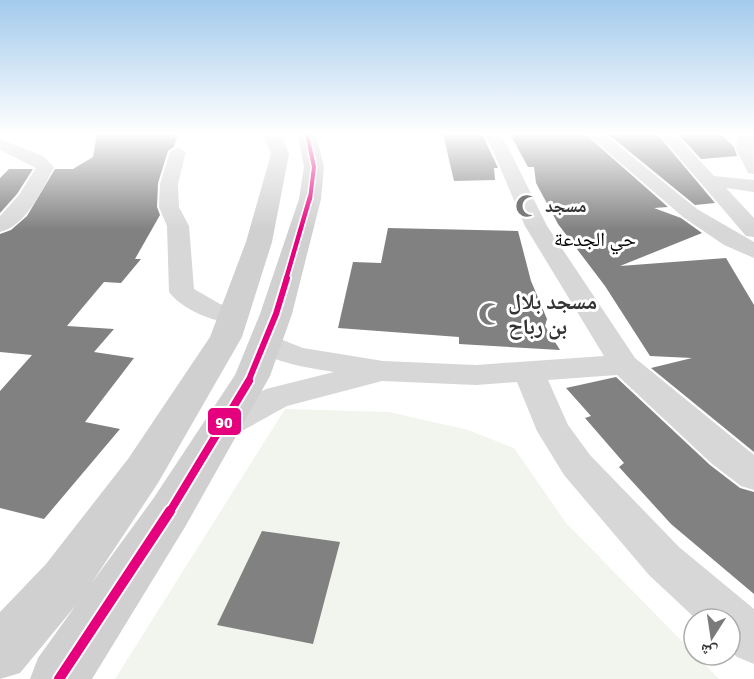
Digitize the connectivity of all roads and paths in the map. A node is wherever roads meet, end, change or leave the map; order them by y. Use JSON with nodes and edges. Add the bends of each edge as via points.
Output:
{"nodes":[{"id":1,"x":43,"y":166,"type":"edge"},
{"id":2,"x":174,"y":166,"type":"edge"},
{"id":3,"x":277,"y":166,"type":"edge"},
{"id":4,"x":314,"y":166,"type":"edge"},
{"id":5,"x":508,"y":166,"type":"edge"},
{"id":6,"x":630,"y":166,"type":"edge"},
{"id":7,"x":694,"y":166,"type":"edge"},
{"id":8,"x":710,"y":181,"type":"junction"},
{"id":9,"x":754,"y":186,"type":"edge"},
{"id":10,"x":0,"y":226,"type":"edge"},
{"id":11,"x":754,"y":231,"type":"edge"},
{"id":12,"x":754,"y":251,"type":"edge"},
{"id":13,"x":249,"y":329,"type":"junction"},
{"id":14,"x":624,"y":365,"type":"junction"},
{"id":15,"x":383,"y":371,"type":"junction"},
{"id":16,"x":528,"y":371,"type":"junction"},
{"id":17,"x":219,"y":428,"type":"junction"},
{"id":18,"x":754,"y":475,"type":"edge"},
{"id":19,"x":754,"y":640,"type":"edge"},
{"id":20,"x":0,"y":653,"type":"edge"},
{"id":21,"x":59,"y":679,"type":"edge"}],
"edges":[{"from":1,"to":10,"type":"street","via":[[32,191]]},
{"from":2,"to":13,"type":"street","via":[[169,207],[178,226],[182,292]]},
{"from":3,"to":13,"type":"main road","via":[[260,242]]},
{"from":4,"to":13,"type":"main road","via":[[310,199]]},
{"from":5,"to":14,"type":"street","via":[[536,226]]},
{"from":6,"to":12,"type":"street","via":[[657,189]]},
{"from":7,"to":8,"type":"street"},
{"from":8,"to":9,"type":"street"},
{"from":8,"to":11,"type":"street"},
{"from":13,"to":15,"type":"street","via":[[296,356]]},
{"from":13,"to":17,"type":"main road","via":[[252,376]]},
{"from":13,"to":20,"type":"main road","via":[[226,337],[143,471],[64,581]]},
{"from":14,"to":16,"type":"street"},
{"from":14,"to":18,"type":"street"},
{"from":15,"to":16,"type":"street","via":[[476,375]]},
{"from":15,"to":17,"type":"street","via":[[277,397]]},
{"from":16,"to":19,"type":"street","via":[[554,431],[577,465],[664,561]]},
{"from":17,"to":21,"type":"main road","via":[[169,513]]}]}
